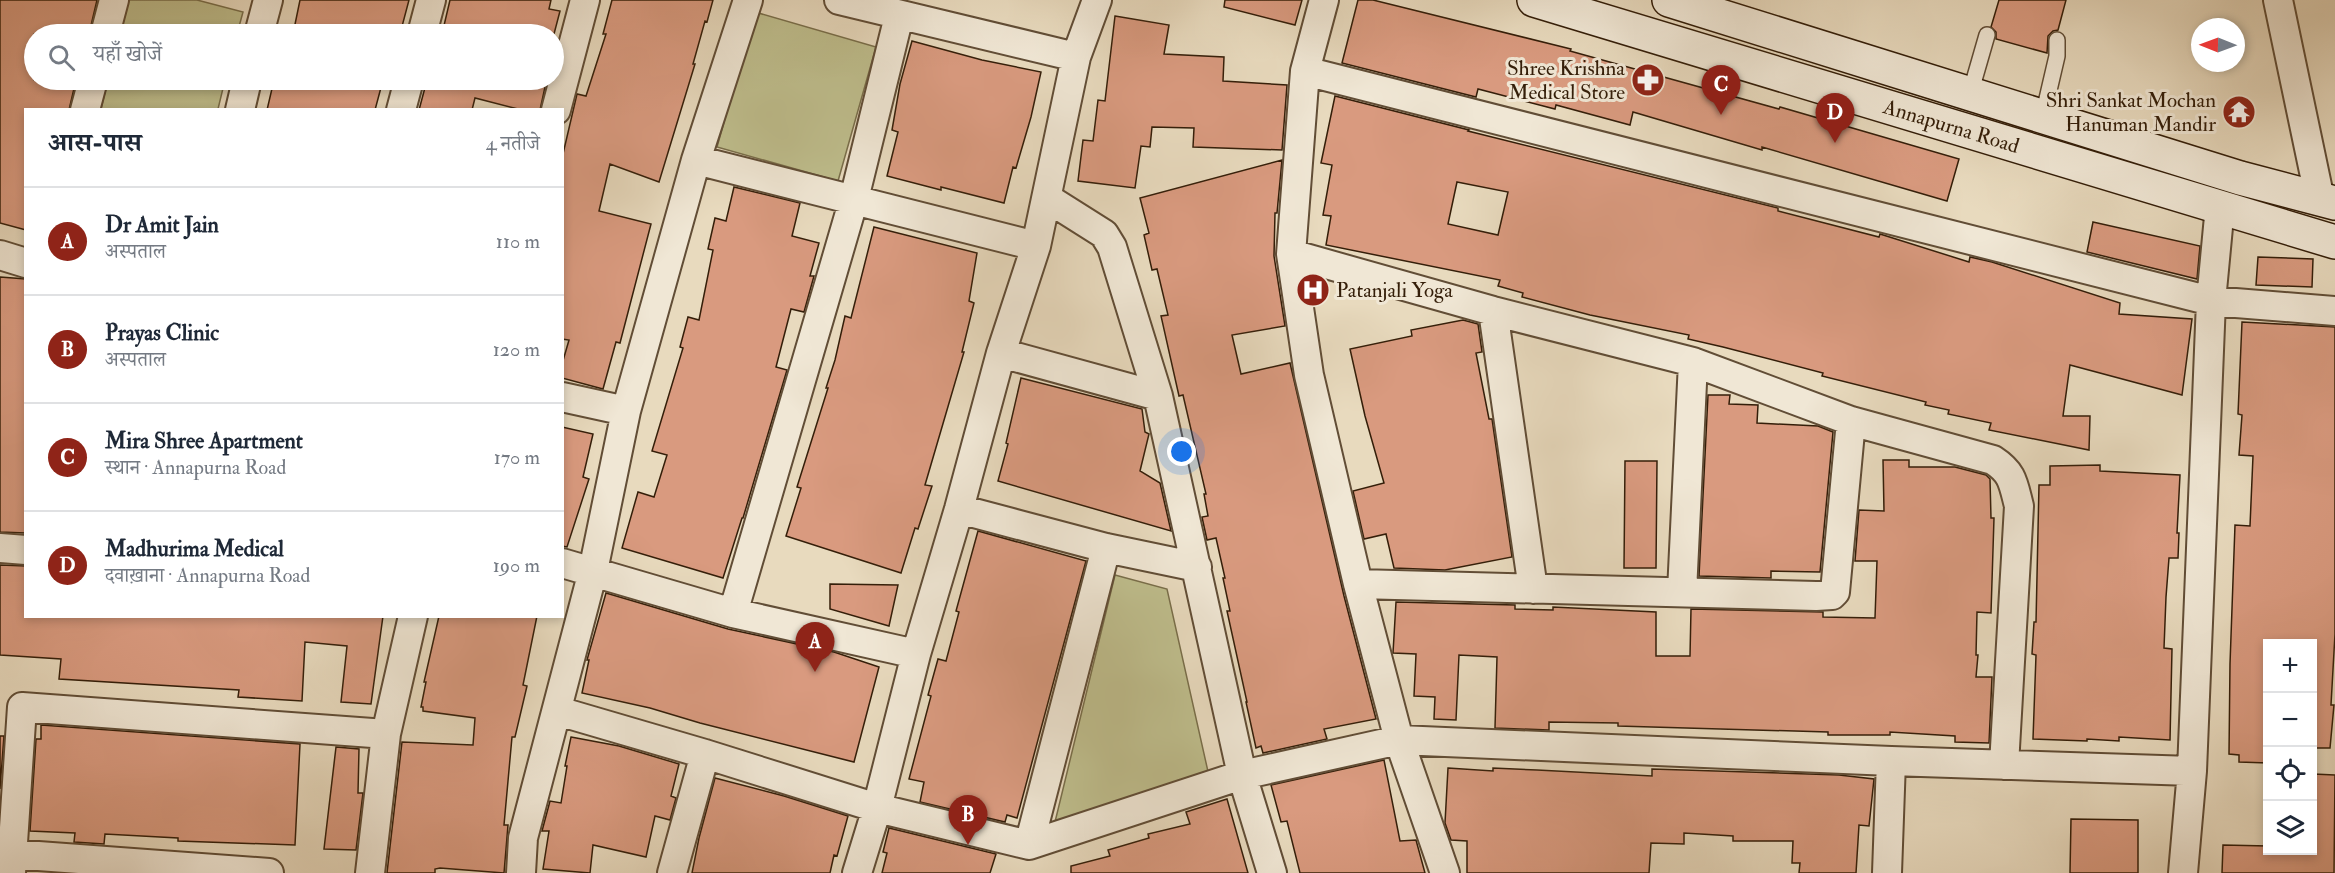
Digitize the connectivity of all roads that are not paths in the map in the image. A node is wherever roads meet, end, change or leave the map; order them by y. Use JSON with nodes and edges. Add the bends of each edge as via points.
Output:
{"nodes":[{"id":1,"x":114,"y":0,"type":"edge"},
{"id":2,"x":266,"y":0,"type":"edge"},
{"id":3,"x":431,"y":0,"type":"edge"},
{"id":4,"x":585,"y":0,"type":"edge"},
{"id":5,"x":748,"y":0,"type":"edge"},
{"id":6,"x":838,"y":0,"type":"edge"},
{"id":7,"x":1097,"y":0,"type":"edge"},
{"id":8,"x":1323,"y":0,"type":"edge"},
{"id":9,"x":1534,"y":0,"type":"edge"},
{"id":10,"x":1669,"y":0,"type":"edge"},
{"id":11,"x":2278,"y":0,"type":"edge"},
{"id":12,"x":899,"y":16,"type":"junction"},
{"id":13,"x":108,"y":24,"type":"edge"},
{"id":14,"x":261,"y":24,"type":"edge"},
{"id":15,"x":425,"y":24,"type":"edge"},
{"id":16,"x":1987,"y":35,"type":"dead end"},
{"id":17,"x":2057,"y":40,"type":"dead end"},
{"id":18,"x":1076,"y":57,"type":"junction"},
{"id":19,"x":1305,"y":71,"type":"junction"},
{"id":20,"x":564,"y":80,"type":"edge"},
{"id":21,"x":91,"y":90,"type":"edge"},
{"id":22,"x":245,"y":90,"type":"edge"},
{"id":23,"x":407,"y":90,"type":"edge"},
{"id":24,"x":561,"y":90,"type":"edge"},
{"id":25,"x":1970,"y":94,"type":"junction"},
{"id":26,"x":86,"y":108,"type":"edge"},
{"id":27,"x":240,"y":108,"type":"edge"},
{"id":28,"x":402,"y":108,"type":"edge"},
{"id":29,"x":557,"y":108,"type":"edge"},
{"id":30,"x":2043,"y":116,"type":"junction"},
{"id":31,"x":696,"y":160,"type":"junction"},
{"id":32,"x":2330,"y":196,"type":"edge"},
{"id":33,"x":854,"y":198,"type":"junction"},
{"id":34,"x":1047,"y":198,"type":"junction"},
{"id":35,"x":2220,"y":206,"type":"junction"},
{"id":36,"x":2335,"y":242,"type":"edge"},
{"id":37,"x":1036,"y":246,"type":"junction"},
{"id":38,"x":1291,"y":254,"type":"junction"},
{"id":39,"x":0,"y":255,"type":"edge"},
{"id":40,"x":24,"y":262,"type":"edge"},
{"id":41,"x":2211,"y":301,"type":"junction"},
{"id":42,"x":1493,"y":311,"type":"junction"},
{"id":43,"x":2335,"y":311,"type":"edge"},
{"id":44,"x":1001,"y":353,"type":"junction"},
{"id":45,"x":1693,"y":362,"type":"junction"},
{"id":46,"x":1158,"y":396,"type":"junction"},
{"id":47,"x":564,"y":397,"type":"edge"},
{"id":48,"x":626,"y":411,"type":"junction"},
{"id":49,"x":1851,"y":421,"type":"junction"},
{"id":50,"x":959,"y":509,"type":"junction"},
{"id":51,"x":0,"y":548,"type":"edge"},
{"id":52,"x":1106,"y":548,"type":"junction"},
{"id":53,"x":24,"y":550,"type":"edge"},
{"id":54,"x":564,"y":564,"type":"edge"},
{"id":55,"x":1197,"y":567,"type":"junction"},
{"id":56,"x":593,"y":571,"type":"junction"},
{"id":57,"x":1358,"y":584,"type":"junction"},
{"id":58,"x":1533,"y":589,"type":"junction"},
{"id":59,"x":1682,"y":592,"type":"junction"},
{"id":60,"x":733,"y":613,"type":"junction"},
{"id":61,"x":413,"y":618,"type":"edge"},
{"id":62,"x":916,"y":654,"type":"junction"},
{"id":63,"x":558,"y":711,"type":"junction"},
{"id":64,"x":387,"y":734,"type":"junction"},
{"id":65,"x":1399,"y":740,"type":"junction"},
{"id":66,"x":705,"y":754,"type":"junction"},
{"id":67,"x":1891,"y":761,"type":"junction"},
{"id":68,"x":2004,"y":765,"type":"junction"},
{"id":69,"x":2192,"y":771,"type":"junction"},
{"id":70,"x":1242,"y":775,"type":"junction"},
{"id":71,"x":877,"y":808,"type":"junction"},
{"id":72,"x":1029,"y":844,"type":"junction"},
{"id":73,"x":11,"y":864,"type":"edge"},
{"id":74,"x":269,"y":873,"type":"edge"},
{"id":75,"x":370,"y":873,"type":"edge"},
{"id":76,"x":521,"y":873,"type":"edge"},
{"id":77,"x":672,"y":873,"type":"edge"},
{"id":78,"x":857,"y":873,"type":"edge"},
{"id":79,"x":1272,"y":873,"type":"edge"},
{"id":80,"x":1445,"y":873,"type":"edge"},
{"id":81,"x":1887,"y":873,"type":"edge"},
{"id":82,"x":2183,"y":873,"type":"edge"}],
"edges":[{"from":1,"to":13,"type":"street"},
{"from":2,"to":14,"type":"street"},
{"from":3,"to":15,"type":"street"},
{"from":4,"to":20,"type":"street"},
{"from":5,"to":31,"type":"street"},
{"from":6,"to":12,"type":"street"},
{"from":7,"to":18,"type":"street"},
{"from":8,"to":19,"type":"street"},
{"from":9,"to":35,"type":"main road","name":"Annapurna Road"},
{"from":10,"to":25,"type":"main road","name":"Annapurna Road"},
{"from":11,"to":32,"type":"street"},
{"from":12,"to":18,"type":"street"},
{"from":12,"to":33,"type":"street"},
{"from":16,"to":25,"type":"lane"},
{"from":17,"to":30,"type":"lane"},
{"from":18,"to":34,"type":"street"},
{"from":19,"to":38,"type":"street"},
{"from":19,"to":41,"type":"street"},
{"from":21,"to":26,"type":"street"},
{"from":22,"to":27,"type":"street"},
{"from":23,"to":28,"type":"street"},
{"from":24,"to":29,"type":"street"},
{"from":25,"to":30,"type":"main road","name":"Annapurna Road"},
{"from":30,"to":32,"type":"main road","name":"Annapurna Road","via":[[2240,177]]},
{"from":31,"to":33,"type":"street"},
{"from":31,"to":48,"type":"street"},
{"from":33,"to":37,"type":"street"},
{"from":33,"to":60,"type":"street"},
{"from":34,"to":37,"type":"street"},
{"from":34,"to":46,"type":"street","via":[[1104,234],[1112,248]]},
{"from":35,"to":36,"type":"main road","name":"Annapurna Road"},
{"from":35,"to":41,"type":"street"},
{"from":37,"to":44,"type":"street"},
{"from":38,"to":42,"type":"street"},
{"from":38,"to":57,"type":"street","via":[[1309,375]]},
{"from":39,"to":40,"type":"street"},
{"from":41,"to":43,"type":"street"},
{"from":41,"to":69,"type":"street"},
{"from":42,"to":45,"type":"street"},
{"from":42,"to":58,"type":"street"},
{"from":44,"to":46,"type":"street"},
{"from":44,"to":50,"type":"street"},
{"from":45,"to":49,"type":"street"},
{"from":45,"to":59,"type":"street"},
{"from":46,"to":55,"type":"street"},
{"from":47,"to":48,"type":"street"},
{"from":48,"to":56,"type":"street"},
{"from":49,"to":59,"type":"street","via":[[1835,592],[1816,596]]},
{"from":49,"to":68,"type":"street","via":[[1993,460],[2006,468],[2013,482],[2019,506]]},
{"from":50,"to":52,"type":"street"},
{"from":50,"to":62,"type":"street"},
{"from":51,"to":53,"type":"street"},
{"from":52,"to":55,"type":"street"},
{"from":52,"to":72,"type":"street"},
{"from":54,"to":56,"type":"street"},
{"from":55,"to":70,"type":"street"},
{"from":56,"to":60,"type":"street"},
{"from":56,"to":63,"type":"street"},
{"from":57,"to":58,"type":"street"},
{"from":57,"to":65,"type":"street"},
{"from":58,"to":59,"type":"street"},
{"from":60,"to":62,"type":"street"},
{"from":61,"to":64,"type":"street"},
{"from":62,"to":71,"type":"street"},
{"from":63,"to":66,"type":"street"},
{"from":63,"to":76,"type":"street","via":[[523,838]]},
{"from":64,"to":73,"type":"street","via":[[22,706]]},
{"from":64,"to":75,"type":"street"},
{"from":65,"to":67,"type":"street"},
{"from":65,"to":70,"type":"street"},
{"from":65,"to":80,"type":"street"},
{"from":66,"to":71,"type":"street"},
{"from":66,"to":77,"type":"street"},
{"from":67,"to":68,"type":"street"},
{"from":67,"to":81,"type":"street"},
{"from":68,"to":69,"type":"street"},
{"from":69,"to":82,"type":"street"},
{"from":70,"to":72,"type":"street"},
{"from":70,"to":79,"type":"street"},
{"from":71,"to":72,"type":"street"},
{"from":71,"to":78,"type":"street"},
{"from":73,"to":74,"type":"street"}]}
